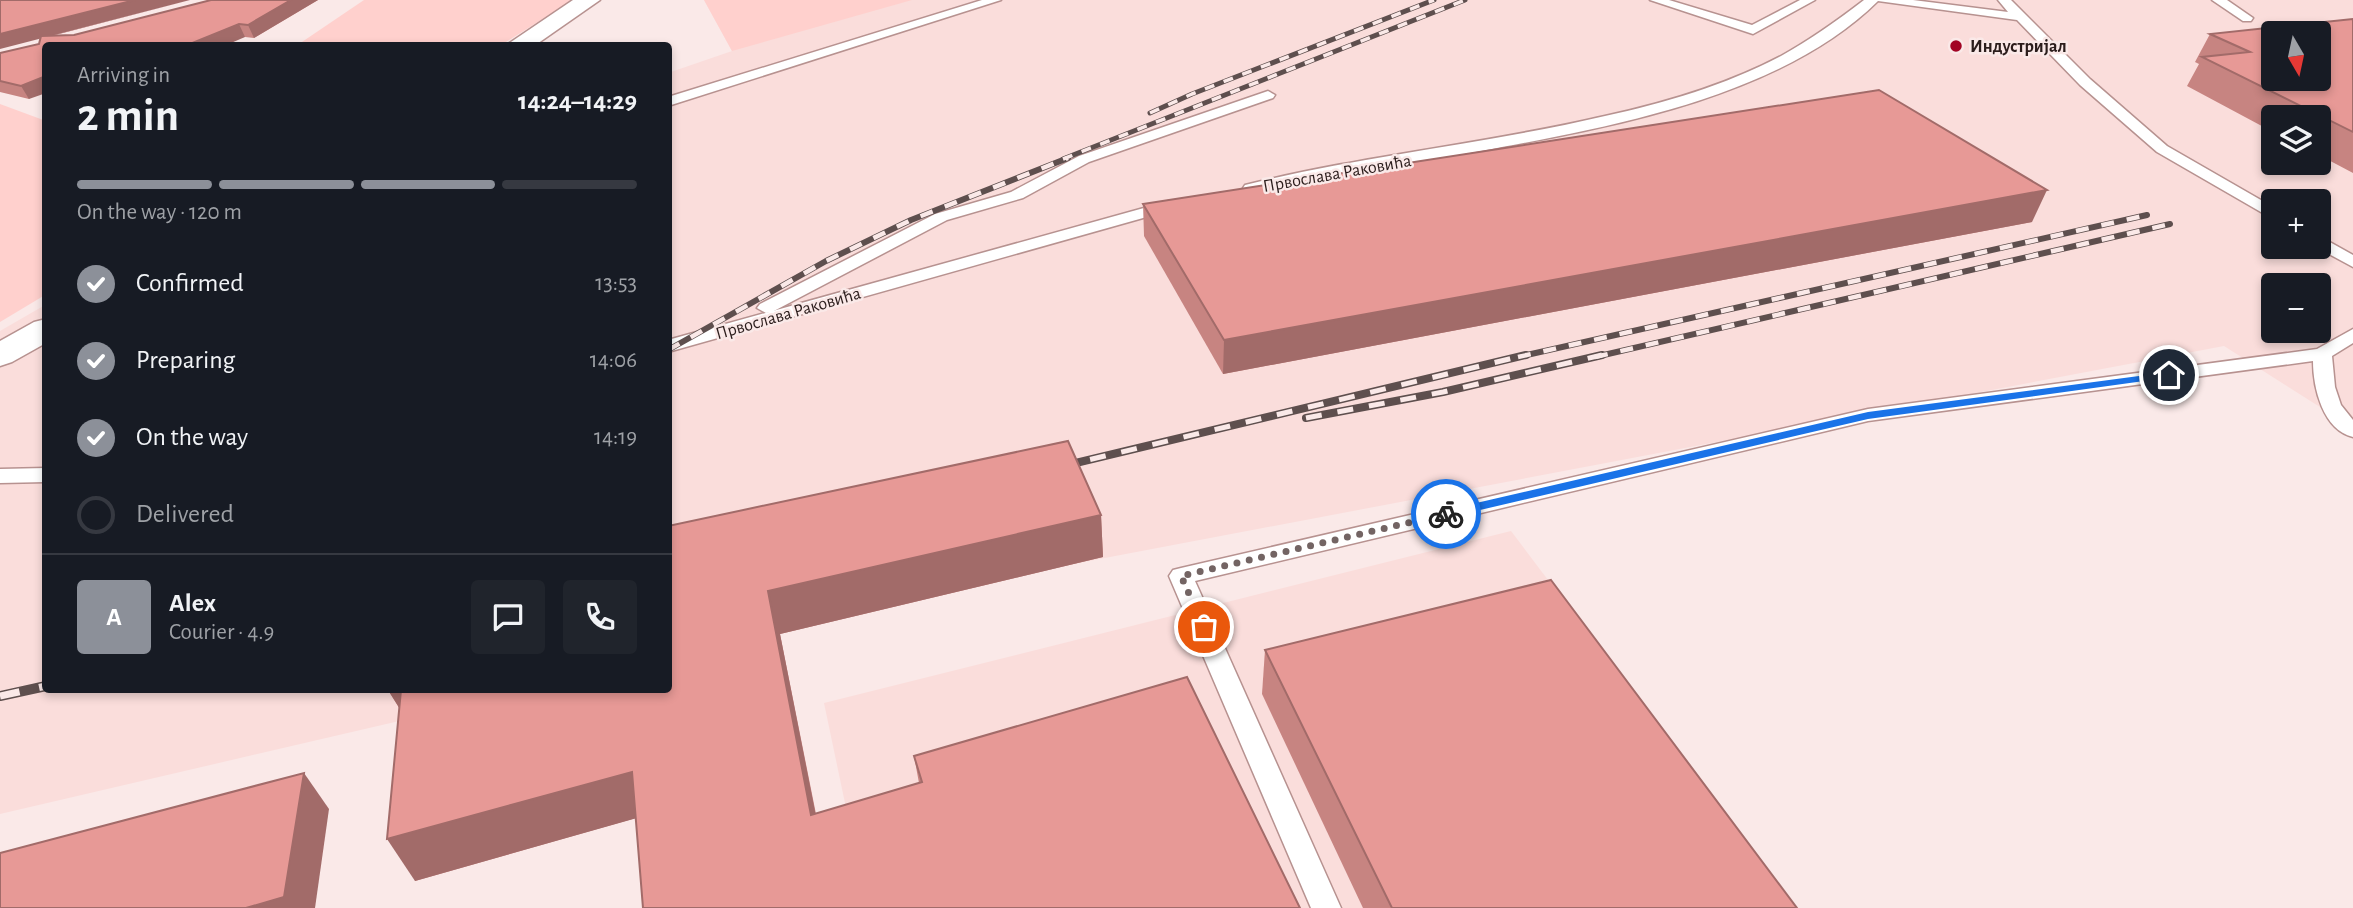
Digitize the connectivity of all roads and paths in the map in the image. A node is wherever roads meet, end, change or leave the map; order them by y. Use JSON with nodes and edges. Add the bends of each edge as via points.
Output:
{"nodes":[{"id":1,"x":589,"y":0,"type":"edge"},
{"id":2,"x":995,"y":0,"type":"edge"},
{"id":3,"x":1656,"y":0,"type":"edge"},
{"id":4,"x":1809,"y":0,"type":"edge"},
{"id":5,"x":1872,"y":0,"type":"edge"},
{"id":6,"x":1883,"y":0,"type":"edge"},
{"id":7,"x":2004,"y":0,"type":"edge"},
{"id":8,"x":2218,"y":0,"type":"edge"},
{"id":9,"x":2021,"y":18,"type":"junction"},
{"id":10,"x":2248,"y":18,"type":"dead end"},
{"id":11,"x":523,"y":42,"type":"edge"},
{"id":12,"x":1268,"y":95,"type":"dead end"},
{"id":13,"x":672,"y":101,"type":"edge"},
{"id":14,"x":1233,"y":192,"type":"edge"},
{"id":15,"x":1181,"y":203,"type":"edge"},
{"id":16,"x":2261,"y":207,"type":"edge"},
{"id":17,"x":2331,"y":248,"type":"edge"},
{"id":18,"x":2353,"y":262,"type":"edge"},
{"id":19,"x":42,"y":331,"type":"edge"},
{"id":20,"x":2353,"y":335,"type":"edge"},
{"id":21,"x":705,"y":337,"type":"junction"},
{"id":22,"x":672,"y":345,"type":"edge"},
{"id":23,"x":2322,"y":354,"type":"junction"},
{"id":24,"x":0,"y":355,"type":"edge"},
{"id":25,"x":2353,"y":431,"type":"edge"},
{"id":26,"x":0,"y":475,"type":"edge"},
{"id":27,"x":42,"y":475,"type":"edge"},
{"id":28,"x":1326,"y":908,"type":"edge"}],
"edges":[{"from":1,"to":11,"type":"main road"},
{"from":2,"to":13,"type":"lane"},
{"from":3,"to":4,"type":"lane","via":[[1754,30]]},
{"from":5,"to":14,"type":"lane","name":"Првослава Раковића","via":[[1782,61],[1648,111]]},
{"from":6,"to":9,"type":"lane"},
{"from":7,"to":9,"type":"lane"},
{"from":8,"to":10,"type":"lane"},
{"from":9,"to":16,"type":"lane","via":[[2162,149]]},
{"from":12,"to":21,"type":"lane","name":"Првослава Раковића","via":[[1084,159],[1017,195],[941,217]]},
{"from":15,"to":21,"type":"lane","name":"Првослава Раковића"},
{"from":17,"to":18,"type":"lane"},
{"from":19,"to":24,"type":"main road"},
{"from":20,"to":23,"type":"lane"},
{"from":21,"to":22,"type":"lane","name":"Првослава Раковића"},
{"from":23,"to":25,"type":"lane","via":[[2322,385],[2340,420]]},
{"from":23,"to":28,"type":"lane","via":[[1868,415],[1181,576]]},
{"from":26,"to":27,"type":"lane"}]}
